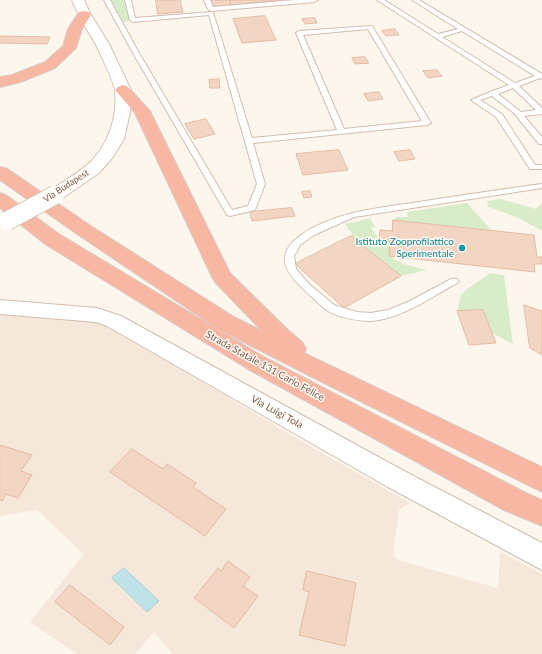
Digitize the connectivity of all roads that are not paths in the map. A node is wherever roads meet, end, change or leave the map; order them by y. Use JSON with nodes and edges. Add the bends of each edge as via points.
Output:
{"nodes":[{"id":1,"x":78,"y":0,"type":"edge"},
{"id":2,"x":107,"y":0,"type":"edge"},
{"id":3,"x":128,"y":0,"type":"edge"},
{"id":4,"x":207,"y":0,"type":"edge"},
{"id":5,"x":315,"y":0,"type":"edge"},
{"id":6,"x":380,"y":0,"type":"edge"},
{"id":7,"x":416,"y":0,"type":"edge"},
{"id":8,"x":287,"y":1,"type":"edge"},
{"id":9,"x":211,"y":11,"type":"junction"},
{"id":10,"x":84,"y":15,"type":"junction"},
{"id":11,"x":463,"y":29,"type":"junction"},
{"id":12,"x":437,"y":36,"type":"junction"},
{"id":13,"x":541,"y":77,"type":"edge"},
{"id":14,"x":0,"y":82,"type":"edge"},
{"id":15,"x":514,"y":85,"type":"junction"},
{"id":16,"x":123,"y":90,"type":"junction"},
{"id":17,"x":492,"y":93,"type":"junction"},
{"id":18,"x":542,"y":112,"type":"edge"},
{"id":19,"x":520,"y":114,"type":"junction"},
{"id":20,"x":342,"y":132,"type":"junction"},
{"id":21,"x":249,"y":141,"type":"junction"},
{"id":22,"x":542,"y":142,"type":"edge"},
{"id":23,"x":542,"y":166,"type":"edge"},
{"id":24,"x":0,"y":172,"type":"edge"},
{"id":25,"x":542,"y":186,"type":"edge"},
{"id":26,"x":0,"y":199,"type":"edge"},
{"id":27,"x":4,"y":222,"type":"edge"},
{"id":28,"x":454,"y":281,"type":"dead end"},
{"id":29,"x":0,"y":307,"type":"edge"},
{"id":30,"x":322,"y":372,"type":"junction"},
{"id":31,"x":542,"y":480,"type":"edge"},
{"id":32,"x":542,"y":513,"type":"edge"},
{"id":33,"x":542,"y":557,"type":"edge"}],
"edges":[{"from":1,"to":10,"type":"main road","name":"Via Budapest"},
{"from":2,"to":21,"type":"lane","via":[[230,213],[252,208],[262,184]]},
{"from":3,"to":9,"type":"lane","via":[[133,20]]},
{"from":4,"to":9,"type":"lane"},
{"from":5,"to":8,"type":"lane"},
{"from":6,"to":12,"type":"lane"},
{"from":7,"to":11,"type":"lane"},
{"from":8,"to":9,"type":"lane"},
{"from":9,"to":21,"type":"lane"},
{"from":10,"to":14,"type":"highway","via":[[75,29],[69,48],[50,65],[16,79]]},
{"from":10,"to":16,"type":"main road","name":"Via Budapest","via":[[102,44]]},
{"from":11,"to":12,"type":"lane"},
{"from":11,"to":13,"type":"lane"},
{"from":12,"to":15,"type":"lane"},
{"from":13,"to":15,"type":"lane"},
{"from":15,"to":17,"type":"lane"},
{"from":15,"to":18,"type":"lane"},
{"from":16,"to":27,"type":"main road","name":"Via Budapest","bridge":true,"via":[[122,112],[116,138],[93,169],[55,195]]},
{"from":16,"to":30,"type":"highway","via":[[142,111],[222,277],[278,334]]},
{"from":17,"to":19,"type":"lane"},
{"from":17,"to":23,"type":"lane","via":[[476,100],[499,116],[533,167]]},
{"from":18,"to":19,"type":"lane"},
{"from":19,"to":22,"type":"lane","via":[[535,128]]},
{"from":20,"to":20,"type":"lane","via":[[299,33],[370,27],[427,123]]},
{"from":20,"to":21,"type":"lane"},
{"from":24,"to":30,"type":"highway","name":"Strada Statale 131 Carlo Felice","via":[[226,323]]},
{"from":25,"to":28,"type":"lane","via":[[352,216],[298,240],[289,260],[297,278],[331,309],[371,317],[388,315]]},
{"from":26,"to":32,"type":"highway","name":"Strada Statale 131 Carlo Felice","via":[[52,239],[256,363],[514,501]]},
{"from":29,"to":33,"type":"street","name":"Via Luigi Tola","via":[[97,315],[114,321],[396,479]]},
{"from":30,"to":31,"type":"highway","name":"Strada Statale 131 Carlo Felice"}]}
